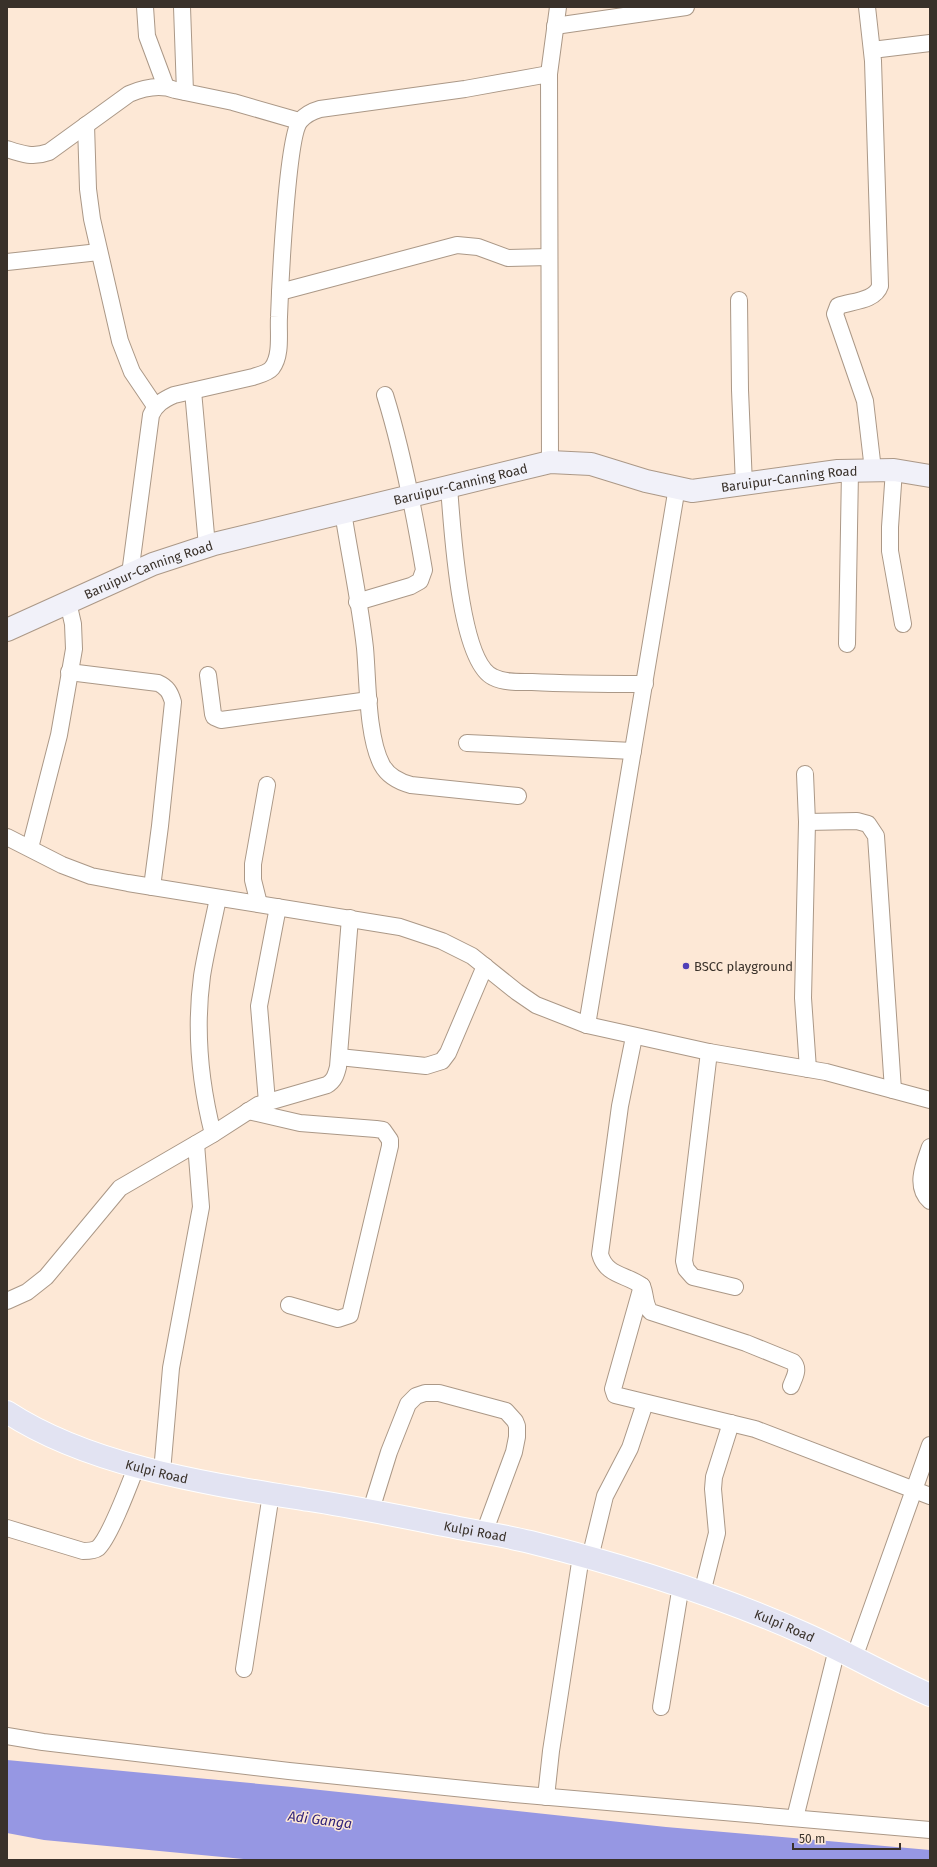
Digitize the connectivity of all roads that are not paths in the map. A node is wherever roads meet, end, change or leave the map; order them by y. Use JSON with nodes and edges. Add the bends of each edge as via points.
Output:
{"nodes":[{"id":1,"x":145,"y":7,"type":"edge"},
{"id":2,"x":182,"y":7,"type":"edge"},
{"id":3,"x":558,"y":7,"type":"edge"},
{"id":4,"x":686,"y":7,"type":"edge"},
{"id":5,"x":867,"y":7,"type":"edge"},
{"id":6,"x":653,"y":10,"type":"edge"},
{"id":7,"x":555,"y":26,"type":"junction"},
{"id":8,"x":930,"y":43,"type":"edge"},
{"id":9,"x":872,"y":50,"type":"junction"},
{"id":10,"x":549,"y":74,"type":"junction"},
{"id":11,"x":166,"y":87,"type":"junction"},
{"id":12,"x":185,"y":92,"type":"junction"},
{"id":13,"x":299,"y":122,"type":"junction"},
{"id":14,"x":86,"y":125,"type":"junction"},
{"id":15,"x":7,"y":149,"type":"edge"},
{"id":16,"x":99,"y":252,"type":"junction"},
{"id":17,"x":549,"y":257,"type":"junction"},
{"id":18,"x":7,"y":262,"type":"edge"},
{"id":19,"x":280,"y":292,"type":"junction"},
{"id":20,"x":739,"y":300,"type":"dead end"},
{"id":21,"x":193,"y":391,"type":"junction"},
{"id":22,"x":385,"y":395,"type":"dead end"},
{"id":23,"x":155,"y":406,"type":"junction"},
{"id":24,"x":550,"y":462,"type":"junction"},
{"id":25,"x":873,"y":470,"type":"junction"},
{"id":26,"x":894,"y":470,"type":"junction"},
{"id":27,"x":850,"y":471,"type":"junction"},
{"id":28,"x":930,"y":476,"type":"edge"},
{"id":29,"x":744,"y":485,"type":"junction"},
{"id":30,"x":449,"y":487,"type":"junction"},
{"id":31,"x":678,"y":487,"type":"junction"},
{"id":32,"x":411,"y":496,"type":"junction"},
{"id":33,"x":343,"y":512,"type":"junction"},
{"id":34,"x":207,"y":546,"type":"junction"},
{"id":35,"x":130,"y":574,"type":"junction"},
{"id":36,"x":68,"y":602,"type":"junction"},
{"id":37,"x":357,"y":602,"type":"junction"},
{"id":38,"x":902,"y":624,"type":"dead end"},
{"id":39,"x":7,"y":630,"type":"edge"},
{"id":40,"x":847,"y":644,"type":"dead end"},
{"id":41,"x":70,"y":672,"type":"junction"},
{"id":42,"x":208,"y":675,"type":"dead end"},
{"id":43,"x":645,"y":684,"type":"junction"},
{"id":44,"x":369,"y":700,"type":"junction"},
{"id":45,"x":467,"y":744,"type":"dead end"},
{"id":46,"x":634,"y":751,"type":"junction"},
{"id":47,"x":805,"y":774,"type":"dead end"},
{"id":48,"x":267,"y":785,"type":"dead end"},
{"id":49,"x":518,"y":796,"type":"dead end"},
{"id":50,"x":807,"y":822,"type":"junction"},
{"id":51,"x":7,"y":837,"type":"edge"},
{"id":52,"x":30,"y":848,"type":"junction"},
{"id":53,"x":152,"y":887,"type":"junction"},
{"id":54,"x":218,"y":898,"type":"junction"},
{"id":55,"x":259,"y":904,"type":"junction"},
{"id":56,"x":278,"y":908,"type":"junction"},
{"id":57,"x":350,"y":918,"type":"junction"},
{"id":58,"x":485,"y":966,"type":"junction"},
{"id":59,"x":587,"y":1025,"type":"junction"},
{"id":60,"x":634,"y":1036,"type":"junction"},
{"id":61,"x":709,"y":1052,"type":"junction"},
{"id":62,"x":339,"y":1057,"type":"junction"},
{"id":63,"x":808,"y":1069,"type":"junction"},
{"id":64,"x":893,"y":1090,"type":"junction"},
{"id":65,"x":930,"y":1100,"type":"edge"},
{"id":66,"x":267,"y":1102,"type":"junction"},
{"id":67,"x":248,"y":1111,"type":"junction"},
{"id":68,"x":213,"y":1134,"type":"junction"},
{"id":69,"x":196,"y":1144,"type":"junction"},
{"id":70,"x":930,"y":1147,"type":"edge"},
{"id":71,"x":930,"y":1201,"type":"edge"},
{"id":72,"x":642,"y":1286,"type":"junction"},
{"id":73,"x":735,"y":1287,"type":"dead end"},
{"id":74,"x":7,"y":1300,"type":"edge"},
{"id":75,"x":289,"y":1305,"type":"dead end"},
{"id":76,"x":791,"y":1386,"type":"dead end"},
{"id":77,"x":646,"y":1403,"type":"junction"},
{"id":78,"x":7,"y":1412,"type":"edge"},
{"id":79,"x":731,"y":1423,"type":"junction"},
{"id":80,"x":930,"y":1445,"type":"edge"},
{"id":81,"x":137,"y":1465,"type":"junction"},
{"id":82,"x":162,"y":1472,"type":"junction"},
{"id":83,"x":914,"y":1490,"type":"junction"},
{"id":84,"x":271,"y":1494,"type":"junction"},
{"id":85,"x":930,"y":1496,"type":"edge"},
{"id":86,"x":371,"y":1510,"type":"junction"},
{"id":87,"x":7,"y":1528,"type":"edge"},
{"id":88,"x":484,"y":1533,"type":"junction"},
{"id":89,"x":585,"y":1557,"type":"junction"},
{"id":90,"x":681,"y":1585,"type":"junction"},
{"id":91,"x":702,"y":1593,"type":"junction"},
{"id":92,"x":846,"y":1654,"type":"junction"},
{"id":93,"x":244,"y":1669,"type":"dead end"},
{"id":94,"x":930,"y":1695,"type":"edge"},
{"id":95,"x":661,"y":1707,"type":"dead end"},
{"id":96,"x":7,"y":1736,"type":"edge"},
{"id":97,"x":546,"y":1797,"type":"junction"},
{"id":98,"x":795,"y":1818,"type":"junction"},
{"id":99,"x":930,"y":1830,"type":"edge"}],
"edges":[{"from":1,"to":11,"type":"street","via":[[147,36]]},
{"from":2,"to":12,"type":"street"},
{"from":3,"to":7,"type":"street"},
{"from":4,"to":6,"type":"street"},
{"from":5,"to":9,"type":"street"},
{"from":6,"to":7,"type":"street"},
{"from":7,"to":10,"type":"street"},
{"from":8,"to":9,"type":"street"},
{"from":9,"to":25,"type":"street","via":[[880,286],[871,297],[838,306],[835,314],[865,401]]},
{"from":10,"to":13,"type":"street","via":[[465,89],[320,108]]},
{"from":10,"to":17,"type":"street"},
{"from":11,"to":12,"type":"street"},
{"from":11,"to":14,"type":"street","via":[[138,90],[129,94]]},
{"from":12,"to":13,"type":"street","via":[[233,102]]},
{"from":13,"to":19,"type":"street","via":[[294,133],[290,163]]},
{"from":14,"to":15,"type":"street","via":[[49,152],[30,156]]},
{"from":14,"to":16,"type":"street","via":[[90,202]]},
{"from":16,"to":18,"type":"street"},
{"from":16,"to":23,"type":"street","via":[[123,353],[132,372]]},
{"from":17,"to":19,"type":"street","via":[[508,258],[478,247],[450,246]]},
{"from":17,"to":24,"type":"street"},
{"from":19,"to":21,"type":"street","via":[[277,358],[272,369],[253,377]]},
{"from":20,"to":29,"type":"street"},
{"from":21,"to":23,"type":"street","via":[[174,395]]},
{"from":21,"to":34,"type":"street"},
{"from":22,"to":32,"type":"street","via":[[399,439]]},
{"from":23,"to":35,"type":"street","via":[[151,415]]},
{"from":24,"to":30,"type":"main road","name":"Baruipur-Canning Road"},
{"from":24,"to":31,"type":"main road","name":"Baruipur-Canning Road","via":[[591,464],[646,481]]},
{"from":25,"to":26,"type":"main road","name":"Baruipur-Canning Road"},
{"from":25,"to":27,"type":"main road","name":"Baruipur-Canning Road"},
{"from":26,"to":28,"type":"main road","name":"Baruipur-Canning Road"},
{"from":26,"to":38,"type":"street","via":[[890,551]]},
{"from":27,"to":29,"type":"main road","name":"Baruipur-Canning Road"},
{"from":27,"to":40,"type":"street"},
{"from":29,"to":31,"type":"main road","name":"Baruipur-Canning Road","via":[[692,491]]},
{"from":30,"to":32,"type":"main road","name":"Baruipur-Canning Road"},
{"from":30,"to":43,"type":"street","via":[[458,578],[470,640],[484,670],[500,680],[519,682]]},
{"from":31,"to":43,"type":"street"},
{"from":32,"to":33,"type":"main road","name":"Baruipur-Canning Road"},
{"from":32,"to":37,"type":"street","via":[[424,570],[420,581]]},
{"from":33,"to":34,"type":"main road","name":"Baruipur-Canning Road"},
{"from":33,"to":37,"type":"street"},
{"from":34,"to":35,"type":"main road","name":"Baruipur-Canning Road"},
{"from":35,"to":36,"type":"main road","name":"Baruipur-Canning Road"},
{"from":36,"to":39,"type":"main road","name":"Baruipur-Canning Road"},
{"from":36,"to":41,"type":"street","via":[[74,638]]},
{"from":37,"to":44,"type":"street","via":[[365,647]]},
{"from":41,"to":52,"type":"street","via":[[59,735]]},
{"from":41,"to":53,"type":"street","via":[[158,683],[166,686],[170,693],[173,702]]},
{"from":42,"to":44,"type":"street","via":[[213,714],[221,720]]},
{"from":43,"to":46,"type":"street"},
{"from":44,"to":49,"type":"street","via":[[373,737],[387,773],[411,785]]},
{"from":45,"to":46,"type":"street"},
{"from":46,"to":59,"type":"street"},
{"from":47,"to":50,"type":"street"},
{"from":48,"to":55,"type":"street","via":[[253,864]]},
{"from":50,"to":63,"type":"street","via":[[803,998]]},
{"from":50,"to":64,"type":"street","via":[[856,821],[868,824],[876,836]]},
{"from":51,"to":52,"type":"street"},
{"from":52,"to":53,"type":"street","via":[[62,865],[91,876]]},
{"from":53,"to":54,"type":"street"},
{"from":54,"to":55,"type":"street"},
{"from":54,"to":68,"type":"street","via":[[202,977],[199,1047],[207,1112]]},
{"from":55,"to":56,"type":"street"},
{"from":56,"to":57,"type":"street"},
{"from":56,"to":66,"type":"street","via":[[259,1006]]},
{"from":57,"to":58,"type":"street","via":[[416,931],[472,956]]},
{"from":57,"to":62,"type":"street"},
{"from":58,"to":59,"type":"street","via":[[536,1005]]},
{"from":58,"to":62,"type":"street","via":[[448,1053],[442,1061],[426,1066]]},
{"from":59,"to":60,"type":"street"},
{"from":60,"to":61,"type":"street"},
{"from":60,"to":72,"type":"street","via":[[620,1106],[600,1254],[603,1264],[612,1271]]},
{"from":61,"to":63,"type":"street"},
{"from":61,"to":73,"type":"street","via":[[684,1261],[686,1269],[694,1277]]},
{"from":62,"to":66,"type":"street","via":[[337,1074],[327,1085]]},
{"from":63,"to":64,"type":"street"},
{"from":64,"to":65,"type":"street"},
{"from":66,"to":67,"type":"street"},
{"from":67,"to":68,"type":"street"},
{"from":67,"to":75,"type":"street","via":[[300,1123],[383,1130],[390,1140],[350,1315],[338,1320]]},
{"from":68,"to":69,"type":"street"},
{"from":69,"to":74,"type":"street","via":[[120,1188],[46,1276],[27,1292]]},
{"from":69,"to":82,"type":"street","via":[[201,1207],[171,1368]]},
{"from":70,"to":71,"type":"street","via":[[920,1186],[924,1196]]},
{"from":72,"to":76,"type":"street","via":[[648,1310],[651,1312],[746,1343],[793,1362],[796,1371]]},
{"from":72,"to":77,"type":"street","via":[[613,1391],[617,1396]]},
{"from":77,"to":79,"type":"street"},
{"from":77,"to":89,"type":"street","via":[[630,1448],[605,1496]]},
{"from":78,"to":81,"type":"main road","name":"Kulpi Road","via":[[81,1450]]},
{"from":79,"to":83,"type":"street","via":[[755,1429]]},
{"from":79,"to":91,"type":"street","via":[[714,1477],[717,1533]]},
{"from":80,"to":83,"type":"street"},
{"from":81,"to":82,"type":"main road","name":"Kulpi Road"},
{"from":81,"to":87,"type":"street","via":[[106,1537],[98,1548],[91,1551],[83,1550]]},
{"from":82,"to":84,"type":"main road","name":"Kulpi Road"},
{"from":83,"to":85,"type":"street"},
{"from":83,"to":92,"type":"street"},
{"from":84,"to":86,"type":"main road","name":"Kulpi Road"},
{"from":84,"to":93,"type":"street"},
{"from":86,"to":88,"type":"main road","name":"Kulpi Road"},
{"from":86,"to":88,"type":"street","via":[[389,1452],[408,1404],[416,1396],[447,1395],[506,1411],[517,1426],[514,1452]]},
{"from":88,"to":89,"type":"main road","name":"Kulpi Road","via":[[528,1541]]},
{"from":89,"to":90,"type":"main road","name":"Kulpi Road"},
{"from":89,"to":97,"type":"street","via":[[551,1751]]},
{"from":90,"to":91,"type":"main road","name":"Kulpi Road"},
{"from":90,"to":95,"type":"street"},
{"from":91,"to":92,"type":"main road","name":"Kulpi Road","via":[[804,1633]]},
{"from":92,"to":94,"type":"main road","name":"Kulpi Road"},
{"from":92,"to":98,"type":"street"},
{"from":96,"to":97,"type":"street","via":[[289,1771]]},
{"from":97,"to":98,"type":"street"},
{"from":98,"to":99,"type":"street"}]}
